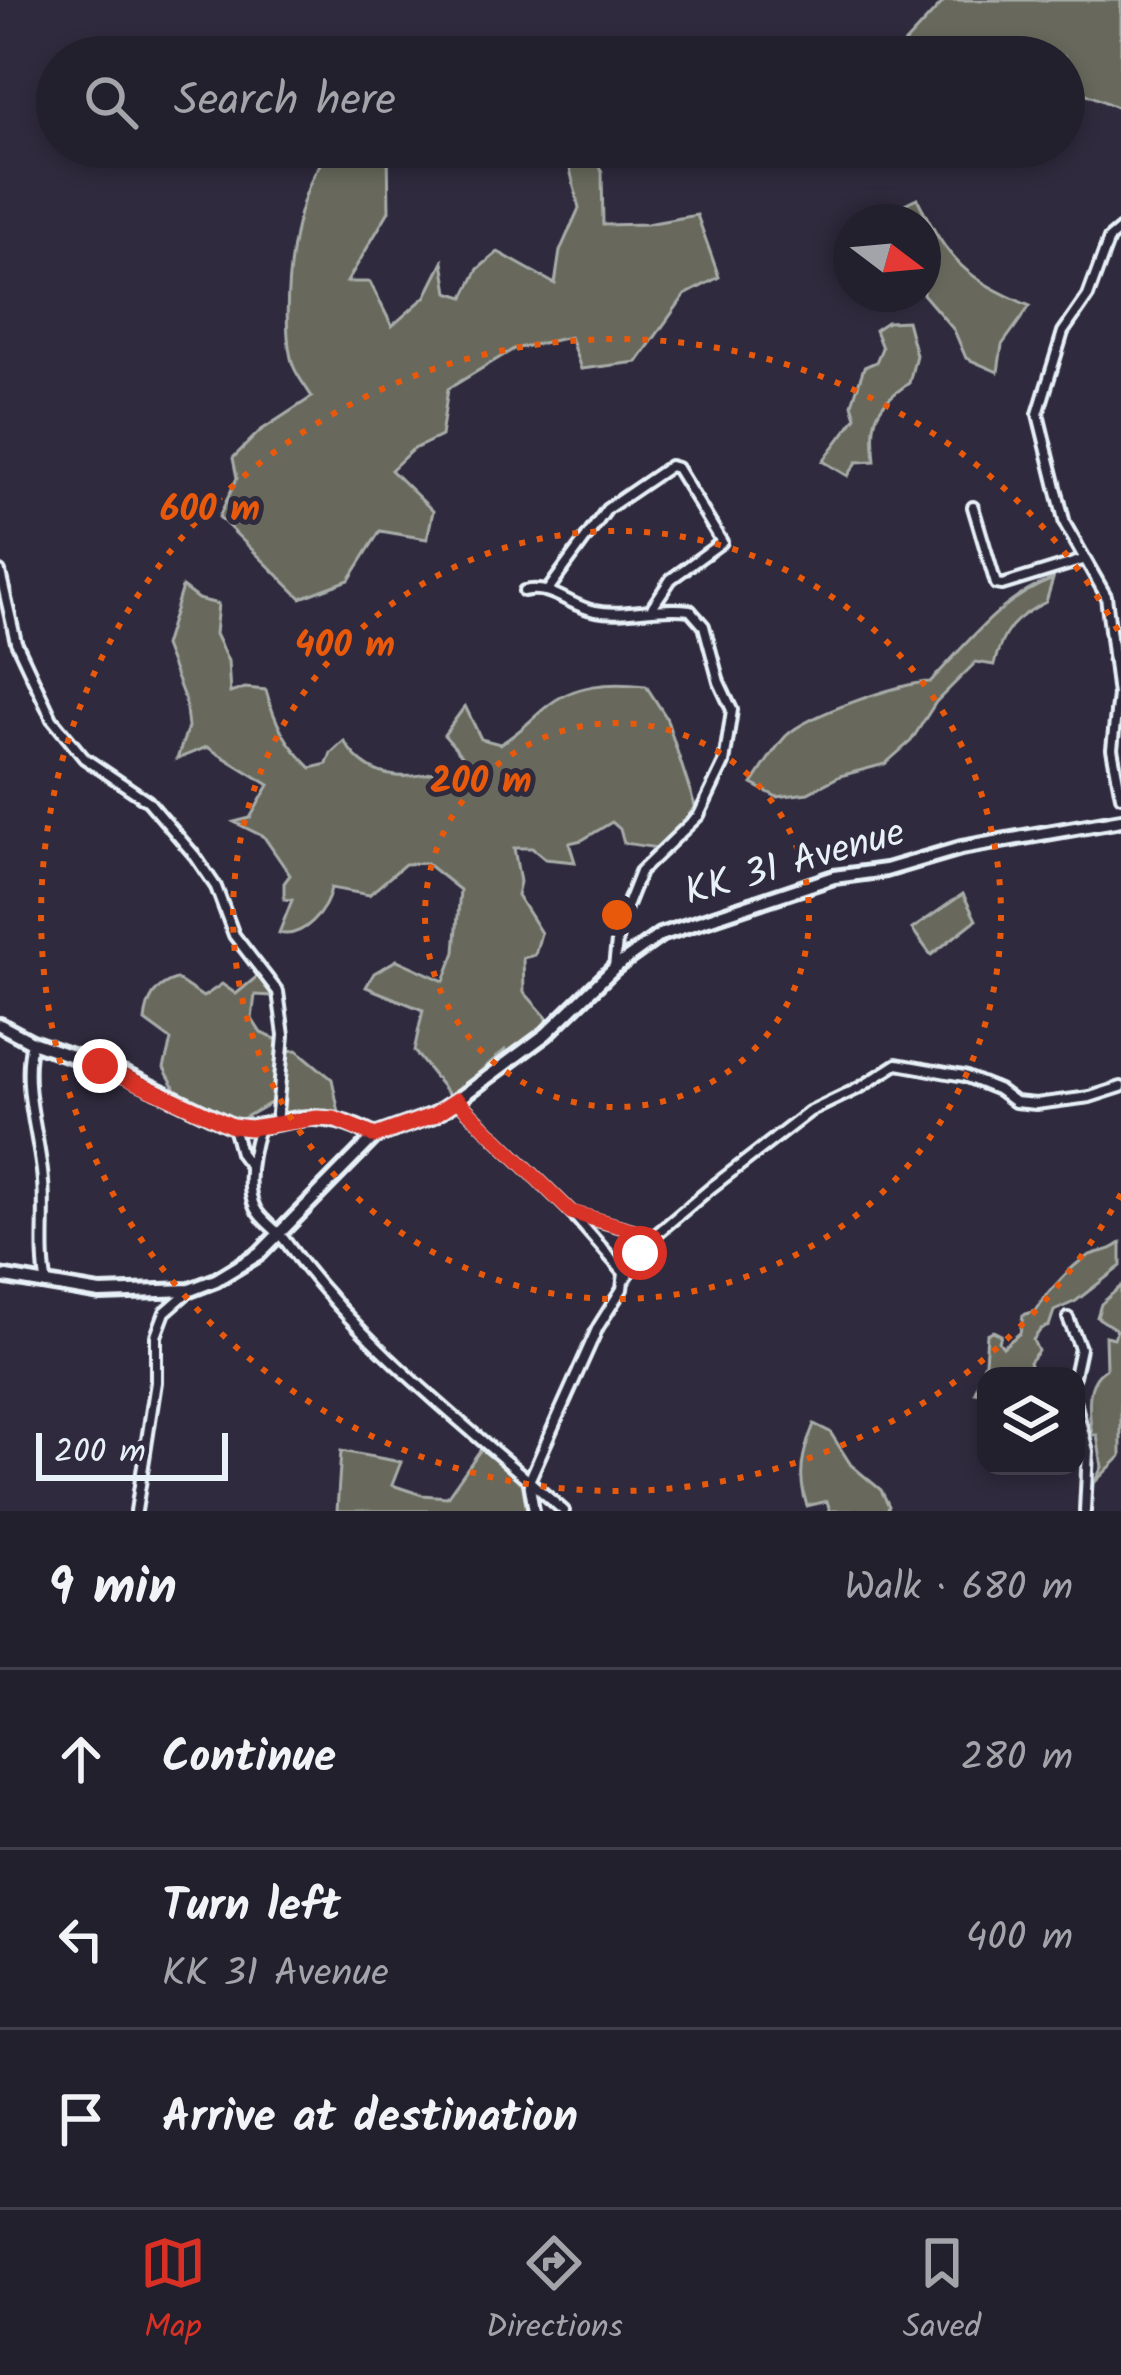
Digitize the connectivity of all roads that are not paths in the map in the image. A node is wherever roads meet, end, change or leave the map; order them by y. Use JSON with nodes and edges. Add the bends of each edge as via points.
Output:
{"nodes":[{"id":1,"x":1121,"y":229,"type":"edge"},
{"id":2,"x":973,"y":507,"type":"dead end"},
{"id":3,"x":1082,"y":560,"type":"junction"},
{"id":4,"x":0,"y":572,"type":"edge"},
{"id":5,"x":548,"y":590,"type":"junction"},
{"id":6,"x":524,"y":591,"type":"dead end"},
{"id":7,"x":652,"y":608,"type":"junction"},
{"id":8,"x":1121,"y":796,"type":"edge"},
{"id":9,"x":1121,"y":820,"type":"edge"},
{"id":10,"x":614,"y":968,"type":"junction"},
{"id":11,"x":0,"y":1025,"type":"edge"},
{"id":12,"x":32,"y":1042,"type":"junction"},
{"id":13,"x":1121,"y":1087,"type":"edge"},
{"id":14,"x":457,"y":1100,"type":"junction"},
{"id":15,"x":276,"y":1124,"type":"junction"},
{"id":16,"x":232,"y":1126,"type":"junction"},
{"id":17,"x":259,"y":1127,"type":"junction"},
{"id":18,"x":375,"y":1136,"type":"junction"},
{"id":19,"x":249,"y":1166,"type":"junction"},
{"id":20,"x":571,"y":1212,"type":"junction"},
{"id":21,"x":280,"y":1233,"type":"junction"},
{"id":22,"x":654,"y":1236,"type":"junction"},
{"id":23,"x":0,"y":1276,"type":"edge"},
{"id":24,"x":625,"y":1280,"type":"junction"},
{"id":25,"x":47,"y":1286,"type":"junction"},
{"id":26,"x":190,"y":1290,"type":"junction"},
{"id":27,"x":1068,"y":1318,"type":"dead end"},
{"id":28,"x":1076,"y":1367,"type":"edge"},
{"id":29,"x":1085,"y":1440,"type":"edge"},
{"id":30,"x":529,"y":1481,"type":"junction"},
{"id":31,"x":136,"y":1511,"type":"edge"},
{"id":32,"x":534,"y":1511,"type":"edge"},
{"id":33,"x":564,"y":1511,"type":"edge"},
{"id":34,"x":1085,"y":1511,"type":"edge"}],
"edges":[{"from":1,"to":3,"type":"street","via":[[1064,332],[1038,415],[1061,516]]},
{"from":2,"to":3,"type":"street","via":[[996,584]]},
{"from":3,"to":8,"type":"street","via":[[1106,596],[1112,623],[1112,749]]},
{"from":4,"to":15,"type":"street","via":[[16,642],[52,719],[84,758],[148,801],[196,856],[233,935],[278,992],[284,1035]]},
{"from":5,"to":6,"type":"street"},
{"from":5,"to":7,"type":"street","via":[[588,610]]},
{"from":5,"to":7,"type":"street","via":[[607,508],[670,466],[722,542],[671,579]]},
{"from":7,"to":10,"type":"street","via":[[699,617],[732,718],[724,763],[699,815],[640,872],[627,897]]},
{"from":9,"to":10,"type":"main road","name":"KK 31 Avenue","via":[[799,886],[660,935]]},
{"from":10,"to":14,"type":"main road","name":"KK 31 Avenue","via":[[546,1034]]},
{"from":11,"to":12,"type":"main road"},
{"from":12,"to":16,"type":"main road"},
{"from":12,"to":25,"type":"street"},
{"from":13,"to":22,"type":"street","via":[[1015,1102],[964,1076],[897,1064],[809,1112]]},
{"from":14,"to":18,"type":"main road","name":"KK 31 Avenue"},
{"from":14,"to":20,"type":"street"},
{"from":15,"to":17,"type":"main road"},
{"from":15,"to":18,"type":"main road","via":[[334,1119]]},
{"from":16,"to":17,"type":"main road"},
{"from":16,"to":19,"type":"street"},
{"from":17,"to":19,"type":"street"},
{"from":18,"to":21,"type":"main road"},
{"from":19,"to":21,"type":"street","via":[[255,1207]]},
{"from":20,"to":22,"type":"street"},
{"from":20,"to":24,"type":"street"},
{"from":21,"to":26,"type":"main road","via":[[235,1270]]},
{"from":21,"to":30,"type":"street","via":[[317,1285],[395,1366]]},
{"from":22,"to":24,"type":"street"},
{"from":23,"to":25,"type":"main road"},
{"from":24,"to":30,"type":"street"},
{"from":25,"to":26,"type":"main road"},
{"from":26,"to":31,"type":"street","via":[[165,1312],[156,1336]]},
{"from":27,"to":28,"type":"street","via":[[1080,1348]]},
{"from":29,"to":34,"type":"street"},
{"from":30,"to":32,"type":"street"},
{"from":30,"to":33,"type":"street"}]}
